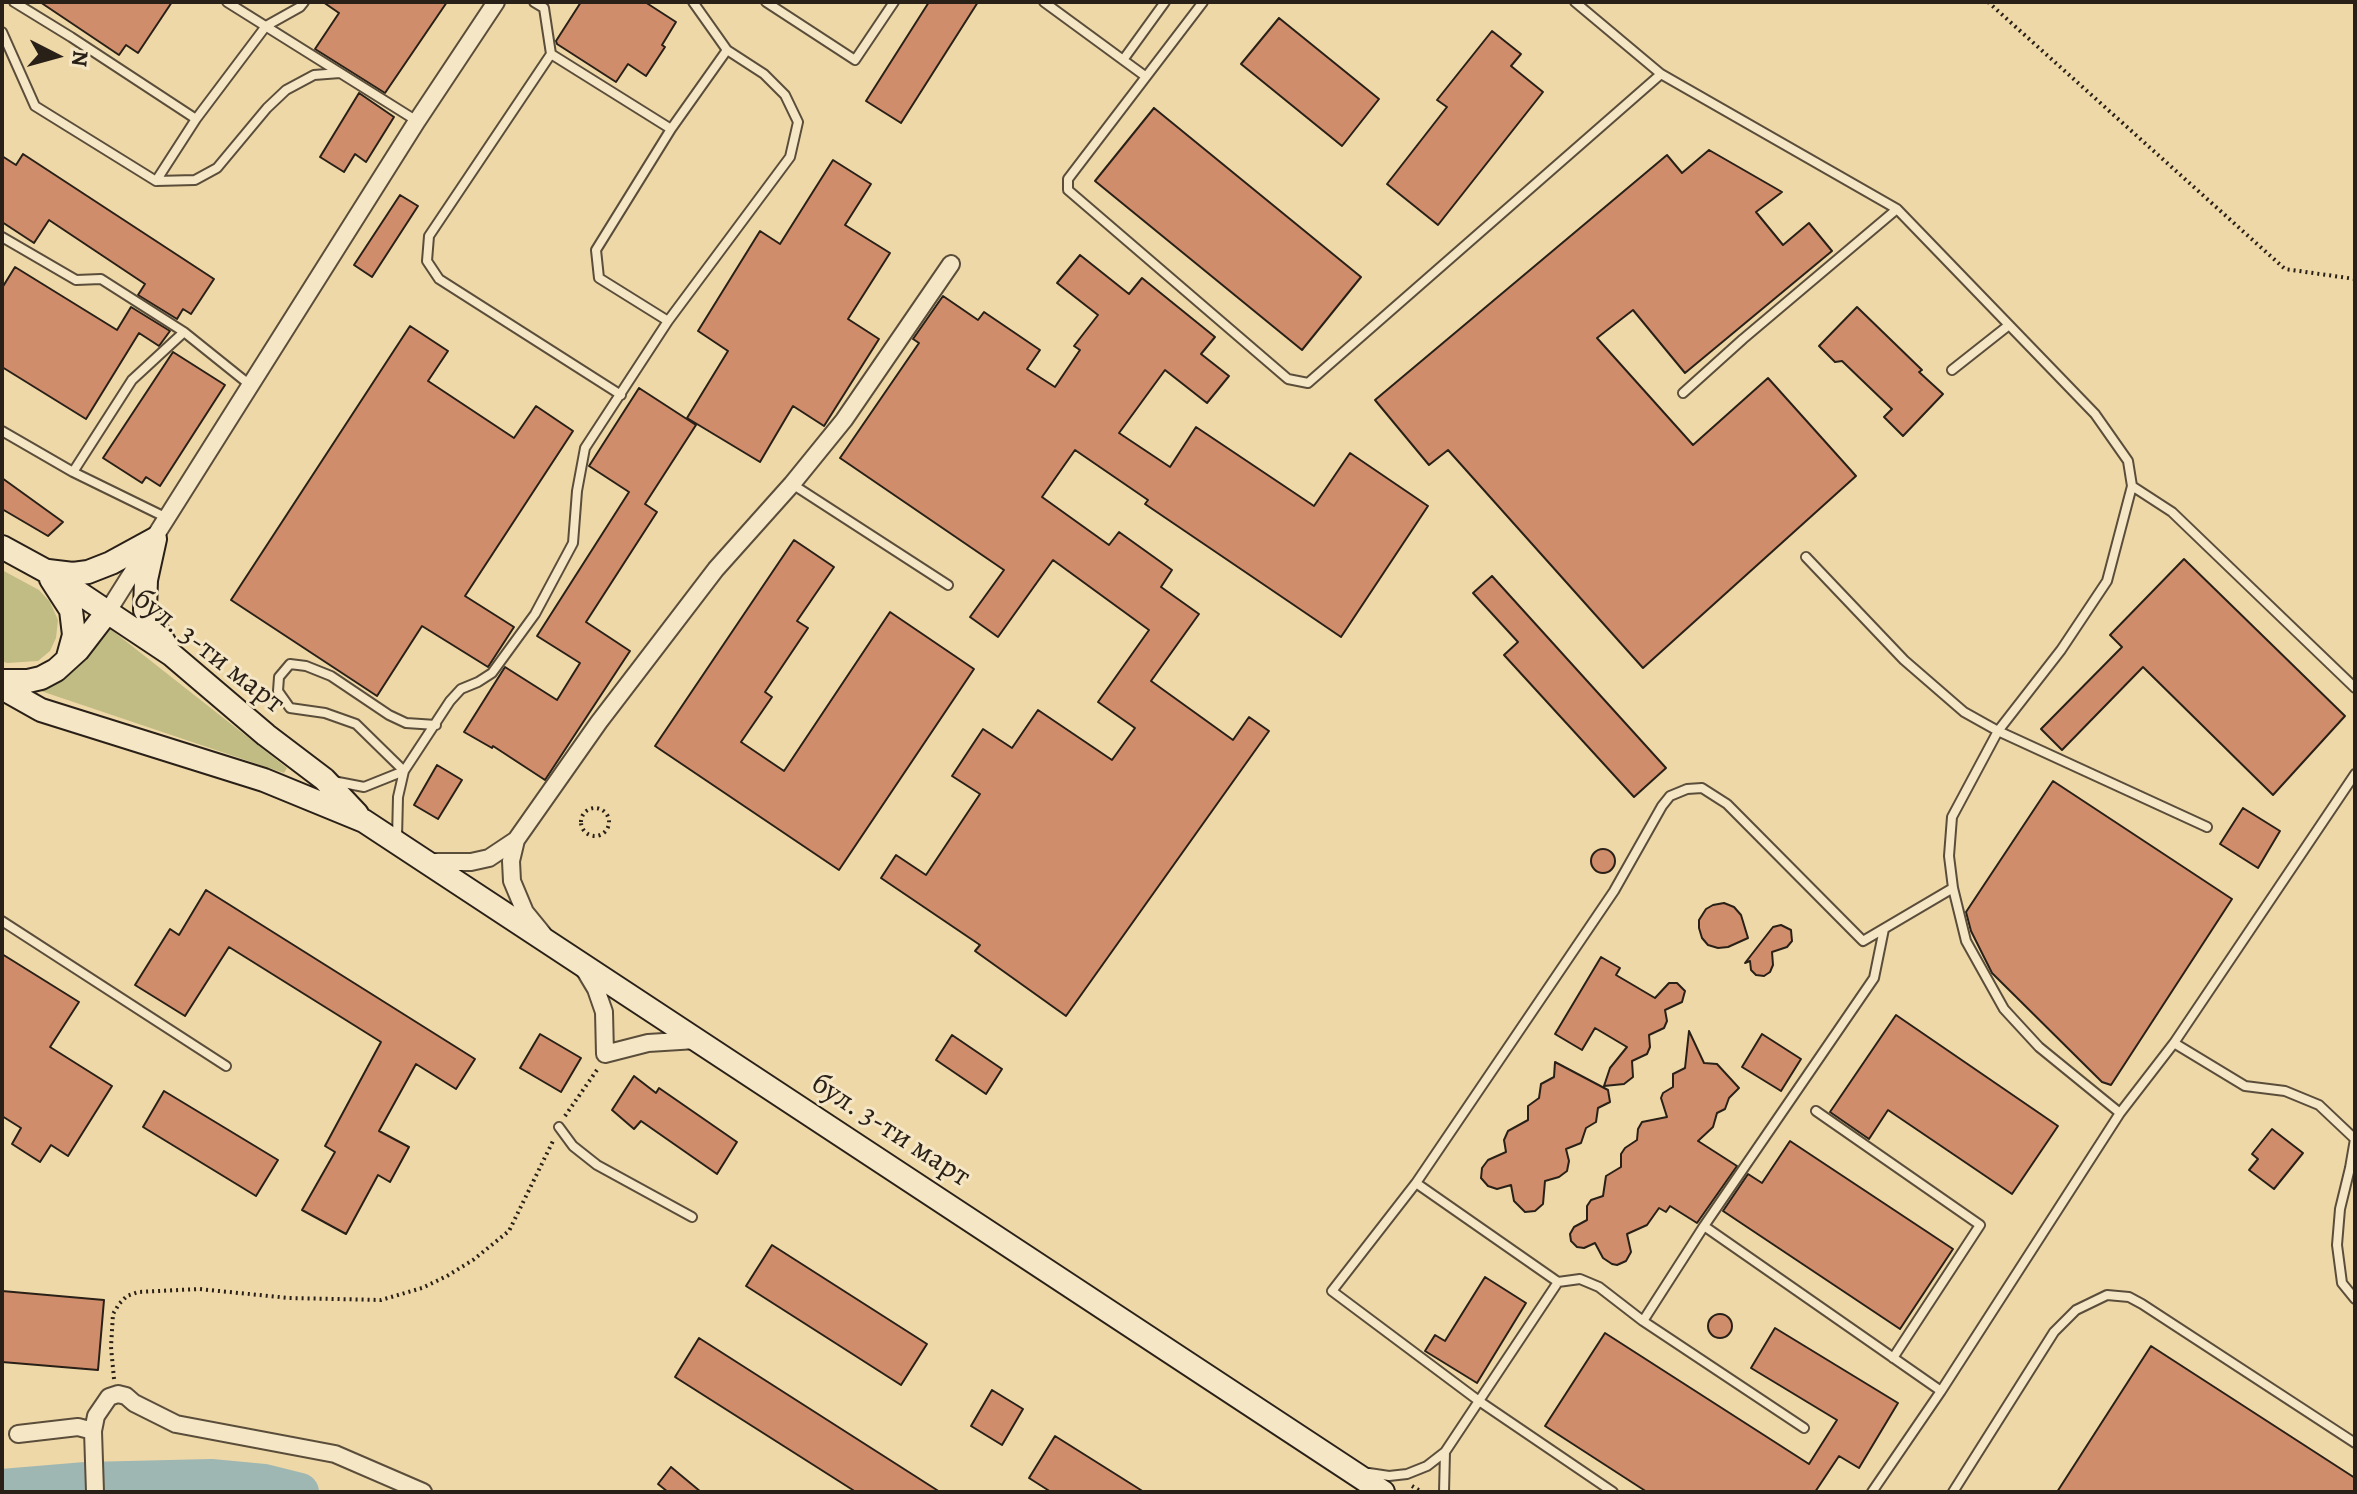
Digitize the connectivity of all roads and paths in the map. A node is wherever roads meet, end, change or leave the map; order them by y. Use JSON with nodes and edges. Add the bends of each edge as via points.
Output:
{"nodes":[{"id":1,"x":14,"y":2,"type":"edge"},
{"id":2,"x":227,"y":2,"type":"edge"},
{"id":3,"x":304,"y":2,"type":"edge"},
{"id":4,"x":496,"y":2,"type":"edge"},
{"id":5,"x":534,"y":2,"type":"edge"},
{"id":6,"x":693,"y":2,"type":"edge"},
{"id":7,"x":766,"y":2,"type":"edge"},
{"id":8,"x":894,"y":2,"type":"edge"},
{"id":9,"x":1044,"y":2,"type":"edge"},
{"id":10,"x":1165,"y":2,"type":"edge"},
{"id":11,"x":1203,"y":2,"type":"edge"},
{"id":12,"x":1575,"y":2,"type":"edge"},
{"id":13,"x":1988,"y":2,"type":"edge"},
{"id":14,"x":266,"y":26,"type":"junction"},
{"id":15,"x":2,"y":32,"type":"edge"},
{"id":16,"x":727,"y":50,"type":"junction"},
{"id":17,"x":551,"y":54,"type":"junction"},
{"id":18,"x":1123,"y":60,"type":"junction"},
{"id":19,"x":340,"y":73,"type":"junction"},
{"id":20,"x":1661,"y":74,"type":"junction"},
{"id":21,"x":1145,"y":76,"type":"junction"},
{"id":22,"x":196,"y":119,"type":"junction"},
{"id":23,"x":417,"y":121,"type":"junction"},
{"id":24,"x":671,"y":129,"type":"junction"},
{"id":25,"x":156,"y":181,"type":"junction"},
{"id":26,"x":1897,"y":209,"type":"junction"},
{"id":27,"x":2,"y":237,"type":"edge"},
{"id":28,"x":951,"y":264,"type":"dead end"},
{"id":29,"x":2355,"y":279,"type":"edge"},
{"id":30,"x":668,"y":321,"type":"junction"},
{"id":31,"x":2009,"y":325,"type":"junction"},
{"id":32,"x":184,"y":332,"type":"junction"},
{"id":33,"x":1952,"y":370,"type":"dead end"},
{"id":34,"x":250,"y":385,"type":"junction"},
{"id":35,"x":1683,"y":393,"type":"dead end"},
{"id":36,"x":621,"y":395,"type":"junction"},
{"id":37,"x":2,"y":431,"type":"edge"},
{"id":38,"x":73,"y":472,"type":"junction"},
{"id":39,"x":792,"y":484,"type":"junction"},
{"id":40,"x":2132,"y":486,"type":"junction"},
{"id":41,"x":168,"y":519,"type":"junction"},
{"id":42,"x":155,"y":539,"type":"junction"},
{"id":43,"x":2,"y":547,"type":"edge"},
{"id":44,"x":1806,"y":557,"type":"dead end"},
{"id":45,"x":46,"y":571,"type":"junction"},
{"id":46,"x":948,"y":585,"type":"dead end"},
{"id":47,"x":108,"y":611,"type":"junction"},
{"id":48,"x":172,"y":655,"type":"junction"},
{"id":49,"x":68,"y":659,"type":"junction"},
{"id":50,"x":2,"y":681,"type":"edge"},
{"id":51,"x":2,"y":688,"type":"edge"},
{"id":52,"x":2355,"y":688,"type":"edge"},
{"id":53,"x":436,"y":725,"type":"junction"},
{"id":54,"x":1998,"y":731,"type":"junction"},
{"id":55,"x":404,"y":771,"type":"junction"},
{"id":56,"x":2355,"y":774,"type":"edge"},
{"id":57,"x":324,"y":779,"type":"junction"},
{"id":58,"x":594,"y":808,"type":"joint"},
{"id":59,"x":364,"y":821,"type":"junction"},
{"id":60,"x":2207,"y":827,"type":"dead end"},
{"id":61,"x":516,"y":840,"type":"junction"},
{"id":62,"x":397,"y":843,"type":"junction"},
{"id":63,"x":426,"y":862,"type":"junction"},
{"id":64,"x":1953,"y":888,"type":"junction"},
{"id":65,"x":2,"y":921,"type":"edge"},
{"id":66,"x":1884,"y":929,"type":"junction"},
{"id":67,"x":551,"y":944,"type":"junction"},
{"id":68,"x":582,"y":965,"type":"junction"},
{"id":69,"x":696,"y":1040,"type":"junction"},
{"id":70,"x":2174,"y":1043,"type":"junction"},
{"id":71,"x":605,"y":1054,"type":"junction"},
{"id":72,"x":226,"y":1066,"type":"dead end"},
{"id":73,"x":1816,"y":1111,"type":"dead end"},
{"id":74,"x":2120,"y":1113,"type":"junction"},
{"id":75,"x":559,"y":1127,"type":"junction"},
{"id":76,"x":1416,"y":1183,"type":"junction"},
{"id":77,"x":692,"y":1217,"type":"dead end"},
{"id":78,"x":1704,"y":1226,"type":"junction"},
{"id":79,"x":1558,"y":1282,"type":"junction"},
{"id":80,"x":2355,"y":1299,"type":"edge"},
{"id":81,"x":1643,"y":1321,"type":"junction"},
{"id":82,"x":1893,"y":1358,"type":"junction"},
{"id":83,"x":1941,"y":1391,"type":"junction"},
{"id":84,"x":118,"y":1394,"type":"junction"},
{"id":85,"x":1479,"y":1401,"type":"junction"},
{"id":86,"x":1804,"y":1428,"type":"dead end"},
{"id":87,"x":93,"y":1431,"type":"junction"},
{"id":88,"x":18,"y":1434,"type":"dead end"},
{"id":89,"x":2355,"y":1443,"type":"edge"},
{"id":90,"x":1445,"y":1452,"type":"junction"},
{"id":91,"x":1350,"y":1470,"type":"junction"},
{"id":92,"x":95,"y":1492,"type":"edge"},
{"id":93,"x":423,"y":1492,"type":"edge"},
{"id":94,"x":1383,"y":1492,"type":"edge"},
{"id":95,"x":1444,"y":1492,"type":"edge"},
{"id":96,"x":1613,"y":1492,"type":"edge"},
{"id":97,"x":1872,"y":1492,"type":"edge"},
{"id":98,"x":1953,"y":1492,"type":"edge"}],
"edges":[{"from":1,"to":22,"type":"lane"},
{"from":2,"to":14,"type":"lane"},
{"from":3,"to":14,"type":"lane"},
{"from":4,"to":23,"type":"street"},
{"from":5,"to":17,"type":"lane","via":[[544,8]]},
{"from":6,"to":16,"type":"lane"},
{"from":7,"to":8,"type":"lane","via":[[855,60]]},
{"from":9,"to":18,"type":"lane"},
{"from":10,"to":18,"type":"lane"},
{"from":11,"to":21,"type":"lane"},
{"from":12,"to":20,"type":"lane"},
{"from":13,"to":29,"type":"path","via":[[2285,269]]},
{"from":14,"to":19,"type":"lane"},
{"from":14,"to":22,"type":"lane"},
{"from":15,"to":25,"type":"lane","via":[[35,106]]},
{"from":16,"to":24,"type":"lane"},
{"from":16,"to":30,"type":"lane","via":[[785,95],[798,122],[790,157]]},
{"from":17,"to":24,"type":"lane"},
{"from":17,"to":36,"type":"lane","via":[[429,236],[427,261],[439,279]]},
{"from":18,"to":21,"type":"lane"},
{"from":19,"to":23,"type":"lane"},
{"from":19,"to":25,"type":"lane","via":[[314,75],[286,90],[217,168],[195,180]]},
{"from":20,"to":21,"type":"lane","via":[[1308,383],[1288,379],[1068,190],[1068,179]]},
{"from":20,"to":26,"type":"lane"},
{"from":22,"to":25,"type":"lane"},
{"from":23,"to":34,"type":"street"},
{"from":24,"to":30,"type":"lane","via":[[596,250],[599,278]]},
{"from":26,"to":31,"type":"lane"},
{"from":26,"to":35,"type":"lane"},
{"from":27,"to":32,"type":"lane","via":[[76,280],[101,279]]},
{"from":28,"to":39,"type":"street","via":[[844,420]]},
{"from":30,"to":36,"type":"lane"},
{"from":31,"to":33,"type":"lane"},
{"from":31,"to":40,"type":"lane","via":[[2095,414],[2128,461]]},
{"from":32,"to":34,"type":"lane"},
{"from":32,"to":38,"type":"lane","via":[[132,380]]},
{"from":34,"to":41,"type":"street"},
{"from":36,"to":53,"type":"lane","via":[[585,448],[573,543],[535,614],[492,673],[461,689]]},
{"from":37,"to":38,"type":"lane"},
{"from":38,"to":41,"type":"lane"},
{"from":39,"to":46,"type":"lane"},
{"from":39,"to":61,"type":"street","via":[[716,569]]},
{"from":40,"to":52,"type":"lane","via":[[2172,512]]},
{"from":40,"to":54,"type":"lane","via":[[2107,581]]},
{"from":41,"to":42,"type":"street"},
{"from":42,"to":45,"type":"main road","via":[[88,572]]},
{"from":42,"to":47,"type":"street"},
{"from":42,"to":48,"type":"main road","via":[[145,610]]},
{"from":43,"to":45,"type":"main road","name":"бул. 3-ти март"},
{"from":44,"to":54,"type":"lane","via":[[1904,660],[1964,712]]},
{"from":45,"to":47,"type":"main road","name":"бул. 3-ти март"},
{"from":45,"to":49,"type":"main road","via":[[71,610],[74,635]]},
{"from":47,"to":48,"type":"main road","name":"бул. 3-ти март"},
{"from":47,"to":49,"type":"main road"},
{"from":48,"to":57,"type":"main road","name":"бул. 3-ти март"},
{"from":49,"to":50,"type":"main road","via":[[41,678]]},
{"from":51,"to":59,"type":"main road","name":"бул. 3-ти март","via":[[41,710],[264,780]]},
{"from":53,"to":55,"type":"lane"},
{"from":53,"to":55,"type":"lane","via":[[406,723],[306,666],[290,664],[279,677],[278,691],[290,708],[356,724]]},
{"from":54,"to":60,"type":"lane"},
{"from":54,"to":64,"type":"lane","via":[[1952,817]]},
{"from":55,"to":57,"type":"lane","via":[[364,787]]},
{"from":55,"to":62,"type":"lane"},
{"from":56,"to":70,"type":"lane"},
{"from":57,"to":59,"type":"main road","name":"бул. 3-ти март"},
{"from":58,"to":58,"type":"path","via":[[606,812],[610,822],[595,836],[581,823]]},
{"from":59,"to":62,"type":"main road","name":"бул. 3-ти март"},
{"from":61,"to":63,"type":"street","via":[[489,858]]},
{"from":61,"to":67,"type":"street","via":[[512,881],[525,912]]},
{"from":62,"to":63,"type":"main road","name":"бул. 3-ти март"},
{"from":63,"to":67,"type":"main road","name":"бул. 3-ти март"},
{"from":64,"to":66,"type":"lane"},
{"from":64,"to":74,"type":"lane","via":[[1966,941],[2004,1009],[2039,1047]]},
{"from":65,"to":72,"type":"lane"},
{"from":66,"to":76,"type":"lane","via":[[1863,941],[1727,804],[1702,788],[1670,796],[1614,891]]},
{"from":66,"to":78,"type":"lane","via":[[1874,978]]},
{"from":67,"to":68,"type":"main road","name":"бул. 3-ти март"},
{"from":68,"to":69,"type":"main road","name":"бул. 3-ти март"},
{"from":68,"to":71,"type":"street","via":[[604,1012]]},
{"from":69,"to":71,"type":"street","via":[[648,1043]]},
{"from":69,"to":91,"type":"main road","name":"бул. 3-ти март"},
{"from":70,"to":74,"type":"lane"},
{"from":70,"to":80,"type":"lane","via":[[2245,1086],[2285,1091],[2319,1105],[2355,1139],[2337,1245],[2342,1283]]},
{"from":71,"to":75,"type":"path"},
{"from":73,"to":82,"type":"lane","via":[[1980,1225]]},
{"from":74,"to":83,"type":"lane"},
{"from":75,"to":77,"type":"lane","via":[[597,1165]]},
{"from":75,"to":84,"type":"path","via":[[509,1231],[473,1260],[422,1288],[381,1300],[178,1288],[127,1296],[111,1326]]},
{"from":76,"to":79,"type":"lane"},
{"from":76,"to":85,"type":"lane","via":[[1332,1291]]},
{"from":78,"to":81,"type":"lane"},
{"from":78,"to":82,"type":"lane"},
{"from":79,"to":81,"type":"lane","via":[[1580,1279],[1599,1287]]},
{"from":79,"to":85,"type":"lane"},
{"from":81,"to":86,"type":"lane"},
{"from":82,"to":83,"type":"lane"},
{"from":83,"to":97,"type":"lane"},
{"from":84,"to":87,"type":"street","via":[[102,1405]]},
{"from":84,"to":93,"type":"street","via":[[176,1424],[335,1454]]},
{"from":85,"to":90,"type":"lane"},
{"from":85,"to":96,"type":"lane"},
{"from":87,"to":88,"type":"street","via":[[78,1427]]},
{"from":87,"to":92,"type":"street"},
{"from":89,"to":98,"type":"lane","via":[[2142,1304],[2107,1295],[2076,1310],[2054,1332]]},
{"from":90,"to":91,"type":"lane","via":[[1407,1474]]},
{"from":90,"to":95,"type":"lane"},
{"from":91,"to":94,"type":"main road","name":"бул. 3-ти март"}]}
